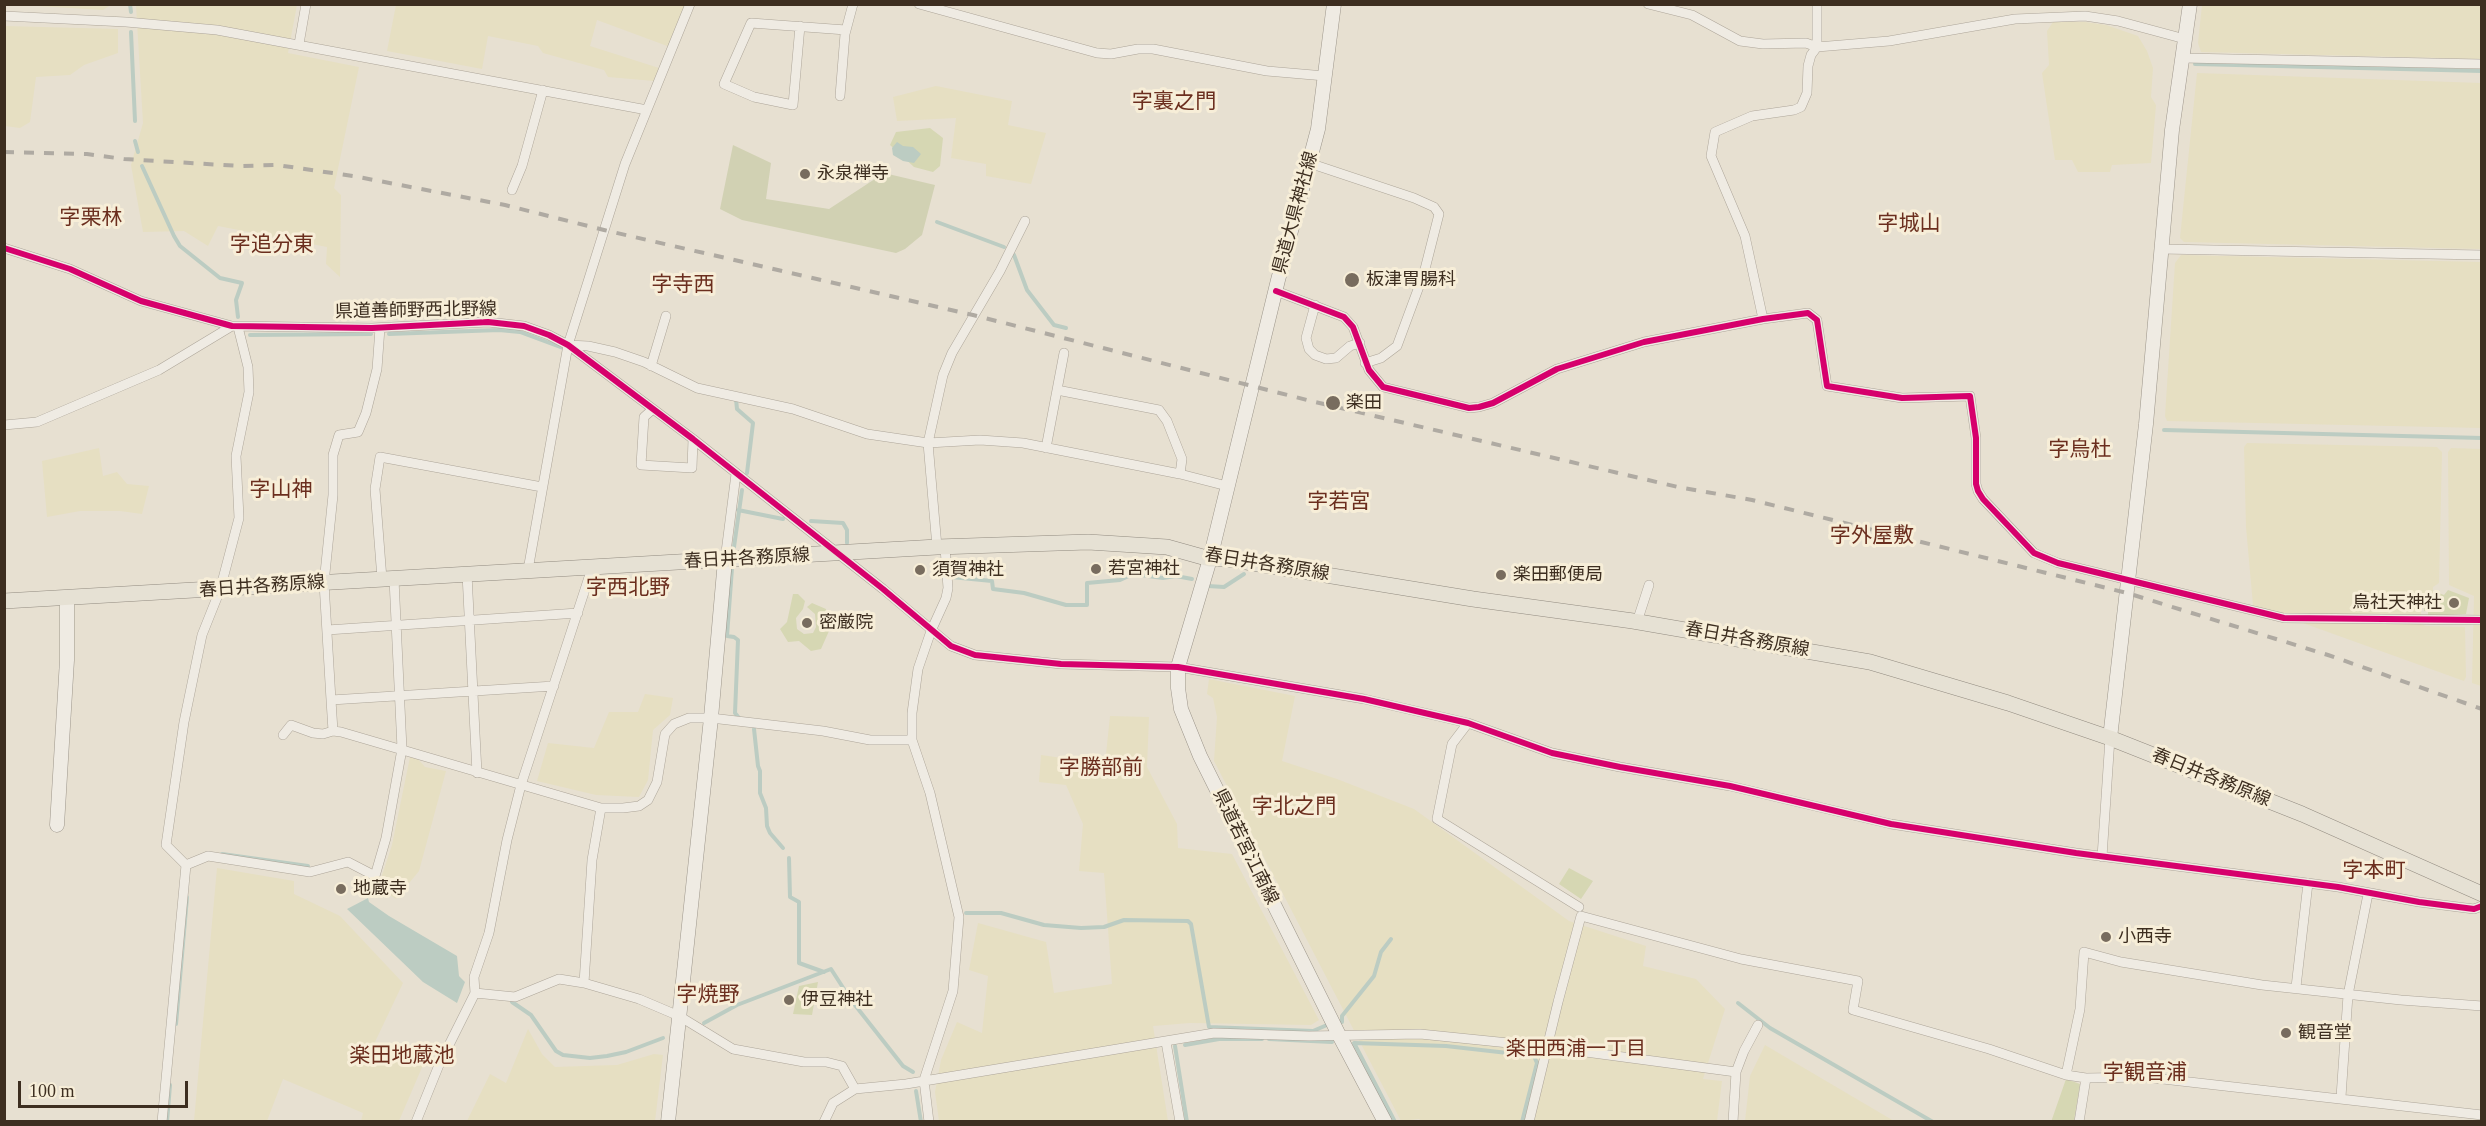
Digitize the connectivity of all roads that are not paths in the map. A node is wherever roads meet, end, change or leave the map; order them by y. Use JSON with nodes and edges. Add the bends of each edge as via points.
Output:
{"nodes":[{"id":1,"x":306,"y":4,"type":"edge"},
{"id":2,"x":690,"y":4,"type":"edge"},
{"id":3,"x":853,"y":4,"type":"edge"},
{"id":4,"x":919,"y":4,"type":"edge"},
{"id":5,"x":1334,"y":4,"type":"edge"},
{"id":6,"x":1648,"y":4,"type":"edge"},
{"id":7,"x":1816,"y":4,"type":"edge"},
{"id":8,"x":2085,"y":4,"type":"edge"},
{"id":9,"x":2190,"y":4,"type":"edge"},
{"id":10,"x":4,"y":15,"type":"edge"},
{"id":11,"x":2085,"y":15,"type":"junction"},
{"id":12,"x":800,"y":26,"type":"junction"},
{"id":13,"x":846,"y":30,"type":"junction"},
{"id":14,"x":2185,"y":39,"type":"junction"},
{"id":15,"x":299,"y":44,"type":"junction"},
{"id":16,"x":1817,"y":47,"type":"junction"},
{"id":17,"x":2183,"y":58,"type":"junction"},
{"id":18,"x":2481,"y":64,"type":"edge"},
{"id":19,"x":1325,"y":76,"type":"junction"},
{"id":20,"x":543,"y":90,"type":"junction"},
{"id":21,"x":840,"y":96,"type":"dead end"},
{"id":22,"x":647,"y":110,"type":"junction"},
{"id":23,"x":1309,"y":163,"type":"junction"},
{"id":24,"x":512,"y":190,"type":"dead end"},
{"id":25,"x":1025,"y":221,"type":"dead end"},
{"id":26,"x":4,"y":248,"type":"edge"},
{"id":27,"x":2161,"y":249,"type":"junction"},
{"id":28,"x":2481,"y":255,"type":"edge"},
{"id":29,"x":1276,"y":291,"type":"junction"},
{"id":30,"x":1315,"y":305,"type":"junction"},
{"id":31,"x":666,"y":316,"type":"dead end"},
{"id":32,"x":1763,"y":319,"type":"junction"},
{"id":33,"x":235,"y":327,"type":"junction"},
{"id":34,"x":380,"y":328,"type":"junction"},
{"id":35,"x":1360,"y":343,"type":"junction"},
{"id":36,"x":568,"y":345,"type":"junction"},
{"id":37,"x":1064,"y":353,"type":"dead end"},
{"id":38,"x":1365,"y":363,"type":"junction"},
{"id":39,"x":651,"y":366,"type":"junction"},
{"id":40,"x":1058,"y":390,"type":"junction"},
{"id":41,"x":653,"y":409,"type":"junction"},
{"id":42,"x":4,"y":425,"type":"edge"},
{"id":43,"x":693,"y":439,"type":"junction"},
{"id":44,"x":928,"y":443,"type":"junction"},
{"id":45,"x":1046,"y":448,"type":"junction"},
{"id":46,"x":736,"y":474,"type":"junction"},
{"id":47,"x":1180,"y":474,"type":"junction"},
{"id":48,"x":1227,"y":486,"type":"junction"},
{"id":49,"x":542,"y":487,"type":"junction"},
{"id":50,"x":941,"y":548,"type":"junction"},
{"id":51,"x":839,"y":554,"type":"junction"},
{"id":52,"x":1210,"y":559,"type":"junction"},
{"id":53,"x":725,"y":560,"type":"junction"},
{"id":54,"x":592,"y":568,"type":"junction"},
{"id":55,"x":528,"y":570,"type":"junction"},
{"id":56,"x":467,"y":574,"type":"junction"},
{"id":57,"x":388,"y":579,"type":"junction"},
{"id":58,"x":2128,"y":580,"type":"junction"},
{"id":59,"x":324,"y":583,"type":"junction"},
{"id":60,"x":1649,"y":585,"type":"dead end"},
{"id":61,"x":220,"y":590,"type":"junction"},
{"id":62,"x":67,"y":598,"type":"junction"},
{"id":63,"x":4,"y":601,"type":"edge"},
{"id":64,"x":578,"y":613,"type":"junction"},
{"id":65,"x":2481,"y":620,"type":"edge"},
{"id":66,"x":469,"y":621,"type":"junction"},
{"id":67,"x":1637,"y":622,"type":"junction"},
{"id":68,"x":396,"y":625,"type":"junction"},
{"id":69,"x":327,"y":630,"type":"junction"},
{"id":70,"x":931,"y":631,"type":"junction"},
{"id":71,"x":1178,"y":668,"type":"junction"},
{"id":72,"x":554,"y":686,"type":"junction"},
{"id":73,"x":472,"y":691,"type":"junction"},
{"id":74,"x":399,"y":698,"type":"junction"},
{"id":75,"x":331,"y":700,"type":"junction"},
{"id":76,"x":711,"y":718,"type":"junction"},
{"id":77,"x":1468,"y":723,"type":"junction"},
{"id":78,"x":333,"y":731,"type":"junction"},
{"id":79,"x":283,"y":735,"type":"dead end"},
{"id":80,"x":2110,"y":738,"type":"junction"},
{"id":81,"x":912,"y":740,"type":"junction"},
{"id":82,"x":402,"y":749,"type":"junction"},
{"id":83,"x":477,"y":773,"type":"junction"},
{"id":84,"x":521,"y":785,"type":"junction"},
{"id":85,"x":601,"y":808,"type":"junction"},
{"id":86,"x":57,"y":825,"type":"dead end"},
{"id":87,"x":2102,"y":857,"type":"junction"},
{"id":88,"x":186,"y":865,"type":"junction"},
{"id":89,"x":2308,"y":883,"type":"junction"},
{"id":90,"x":2368,"y":894,"type":"junction"},
{"id":91,"x":2481,"y":894,"type":"edge"},
{"id":92,"x":2481,"y":906,"type":"edge"},
{"id":93,"x":1579,"y":908,"type":"dead end"},
{"id":94,"x":584,"y":983,"type":"junction"},
{"id":95,"x":2296,"y":987,"type":"junction"},
{"id":96,"x":475,"y":993,"type":"junction"},
{"id":97,"x":2348,"y":995,"type":"junction"},
{"id":98,"x":2481,"y":1006,"type":"edge"},
{"id":99,"x":679,"y":1016,"type":"junction"},
{"id":100,"x":1758,"y":1025,"type":"dead end"},
{"id":101,"x":1339,"y":1035,"type":"junction"},
{"id":102,"x":1166,"y":1042,"type":"junction"},
{"id":103,"x":1548,"y":1047,"type":"junction"},
{"id":104,"x":1736,"y":1072,"type":"junction"},
{"id":105,"x":2066,"y":1075,"type":"junction"},
{"id":106,"x":2086,"y":1078,"type":"junction"},
{"id":107,"x":924,"y":1080,"type":"junction"},
{"id":108,"x":855,"y":1089,"type":"junction"},
{"id":109,"x":2341,"y":1097,"type":"junction"},
{"id":110,"x":2481,"y":1115,"type":"edge"},
{"id":111,"x":162,"y":1122,"type":"edge"},
{"id":112,"x":417,"y":1122,"type":"edge"},
{"id":113,"x":668,"y":1122,"type":"edge"},
{"id":114,"x":824,"y":1122,"type":"edge"},
{"id":115,"x":929,"y":1122,"type":"edge"},
{"id":116,"x":1180,"y":1122,"type":"edge"},
{"id":117,"x":1385,"y":1122,"type":"edge"},
{"id":118,"x":1529,"y":1122,"type":"edge"},
{"id":119,"x":1733,"y":1122,"type":"edge"},
{"id":120,"x":2079,"y":1122,"type":"edge"}],
"edges":[{"from":1,"to":15,"type":"street"},
{"from":2,"to":22,"type":"street"},
{"from":3,"to":13,"type":"street"},
{"from":4,"to":19,"type":"street","via":[[1097,53],[1153,49],[1267,71]]},
{"from":5,"to":19,"type":"street","name":"県道大県神社線"},
{"from":6,"to":16,"type":"street","via":[[1692,15],[1740,41],[1806,43]]},
{"from":7,"to":16,"type":"street"},
{"from":8,"to":11,"type":"street"},
{"from":9,"to":14,"type":"street"},
{"from":10,"to":15,"type":"street","via":[[217,30]]},
{"from":11,"to":14,"type":"street"},
{"from":11,"to":16,"type":"street","via":[[2015,19],[1889,41]]},
{"from":12,"to":12,"type":"street","via":[[751,23],[724,84],[754,97],[793,105]]},
{"from":12,"to":13,"type":"street"},
{"from":13,"to":21,"type":"street"},
{"from":14,"to":17,"type":"street"},
{"from":15,"to":20,"type":"street"},
{"from":16,"to":32,"type":"street","via":[[1810,61],[1808,93],[1802,107],[1752,116],[1715,132],[1711,156],[1745,236]]},
{"from":17,"to":18,"type":"street"},
{"from":17,"to":27,"type":"street"},
{"from":19,"to":23,"type":"street","name":"県道大県神社線"},
{"from":20,"to":22,"type":"street"},
{"from":20,"to":24,"type":"street"},
{"from":22,"to":36,"type":"street","via":[[612,200]]},
{"from":23,"to":29,"type":"street","name":"県道大県神社線"},
{"from":23,"to":38,"type":"street","via":[[1414,198],[1434,207],[1439,214],[1424,273],[1397,346]]},
{"from":25,"to":44,"type":"street","via":[[952,353],[943,375]]},
{"from":26,"to":33,"type":"street","name":"県道善師野西北野線","via":[[70,269],[141,301]]},
{"from":27,"to":28,"type":"street"},
{"from":27,"to":58,"type":"street"},
{"from":29,"to":30,"type":"street"},
{"from":29,"to":48,"type":"street","name":"県道大県神社線"},
{"from":30,"to":35,"type":"street","via":[[1344,317]]},
{"from":30,"to":35,"type":"street","via":[[1306,338],[1315,355],[1336,358]]},
{"from":31,"to":39,"type":"street"},
{"from":32,"to":38,"type":"street","via":[[1594,356],[1557,369],[1479,407],[1469,408],[1383,387]]},
{"from":32,"to":58,"type":"street","via":[[1808,314],[1817,320],[1827,386],[1902,398],[1970,396],[1976,438],[1976,484],[1983,499],[2034,553]]},
{"from":33,"to":34,"type":"street","name":"県道善師野西北野線"},
{"from":33,"to":42,"type":"street","via":[[151,374],[37,422]]},
{"from":33,"to":61,"type":"street","via":[[248,367],[249,392],[236,456],[239,518]]},
{"from":34,"to":36,"type":"street","name":"県道善師野西北野線","via":[[488,322],[524,326]]},
{"from":34,"to":59,"type":"street","via":[[377,369],[363,420],[358,432],[339,435],[335,446]]},
{"from":35,"to":38,"type":"street"},
{"from":36,"to":39,"type":"street","via":[[606,350]]},
{"from":36,"to":41,"type":"street","name":"県道善師野西北野線"},
{"from":36,"to":49,"type":"street"},
{"from":37,"to":40,"type":"street"},
{"from":39,"to":44,"type":"street","via":[[707,391],[793,409],[867,434]]},
{"from":40,"to":45,"type":"street"},
{"from":40,"to":47,"type":"street","via":[[1159,410],[1182,459]]},
{"from":41,"to":43,"type":"street","name":"県道善師野西北野線"},
{"from":41,"to":43,"type":"street","via":[[644,417],[641,465],[692,468]]},
{"from":43,"to":46,"type":"street","name":"県道善師野西北野線"},
{"from":44,"to":45,"type":"street","via":[[980,440]]},
{"from":44,"to":50,"type":"street"},
{"from":45,"to":47,"type":"street"},
{"from":46,"to":51,"type":"street","name":"県道善師野西北野線"},
{"from":46,"to":53,"type":"street"},
{"from":47,"to":48,"type":"street"},
{"from":48,"to":52,"type":"street","name":"県道大県神社線"},
{"from":49,"to":55,"type":"street"},
{"from":49,"to":57,"type":"street","via":[[380,457],[375,489]]},
{"from":50,"to":51,"type":"main road","name":"春日井各務原線"},
{"from":50,"to":52,"type":"main road","name":"春日井各務原線","via":[[1088,542],[1167,547]]},
{"from":50,"to":70,"type":"street","via":[[948,588]]},
{"from":51,"to":53,"type":"main road","name":"春日井各務原線"},
{"from":51,"to":70,"type":"street","name":"県道善師野西北野線"},
{"from":52,"to":67,"type":"main road","name":"春日井各務原線"},
{"from":52,"to":71,"type":"street","name":"県道若宮江南線"},
{"from":53,"to":54,"type":"main road","name":"春日井各務原線"},
{"from":53,"to":76,"type":"street"},
{"from":54,"to":55,"type":"main road","name":"春日井各務原線"},
{"from":54,"to":64,"type":"street"},
{"from":55,"to":56,"type":"main road","name":"春日井各務原線"},
{"from":56,"to":57,"type":"main road","name":"春日井各務原線"},
{"from":56,"to":66,"type":"street"},
{"from":57,"to":59,"type":"main road","name":"春日井各務原線"},
{"from":57,"to":68,"type":"street"},
{"from":58,"to":65,"type":"street","via":[[2284,618]]},
{"from":58,"to":80,"type":"street"},
{"from":59,"to":61,"type":"main road","name":"春日井各務原線"},
{"from":59,"to":69,"type":"street"},
{"from":60,"to":67,"type":"street"},
{"from":61,"to":62,"type":"main road","name":"春日井各務原線"},
{"from":61,"to":88,"type":"street","via":[[202,634],[166,845]]},
{"from":62,"to":63,"type":"main road","name":"春日井各務原線"},
{"from":62,"to":86,"type":"street"},
{"from":64,"to":66,"type":"street"},
{"from":64,"to":72,"type":"street"},
{"from":66,"to":68,"type":"street"},
{"from":66,"to":73,"type":"street"},
{"from":67,"to":80,"type":"main road","name":"春日井各務原線","via":[[1870,662]]},
{"from":68,"to":69,"type":"street"},
{"from":68,"to":74,"type":"street"},
{"from":69,"to":75,"type":"street"},
{"from":70,"to":71,"type":"street","name":"県道善師野西北野線","via":[[951,646],[975,655],[1061,664]]},
{"from":70,"to":81,"type":"street","via":[[913,692]]},
{"from":71,"to":77,"type":"street","name":"県道善師野西北野線","via":[[1364,699]]},
{"from":71,"to":101,"type":"street","name":"県道若宮江南線","via":[[1180,709],[1200,756]]},
{"from":72,"to":73,"type":"street"},
{"from":72,"to":84,"type":"street"},
{"from":73,"to":74,"type":"street"},
{"from":73,"to":83,"type":"street"},
{"from":74,"to":75,"type":"street"},
{"from":74,"to":82,"type":"street"},
{"from":75,"to":78,"type":"street"},
{"from":76,"to":81,"type":"street","via":[[870,740]]},
{"from":76,"to":85,"type":"street","via":[[689,718],[674,724],[665,734],[657,782],[648,800],[639,806]]},
{"from":76,"to":99,"type":"street"},
{"from":77,"to":87,"type":"street","name":"県道善師野西北野線","via":[[1552,753],[1730,786],[1891,824]]},
{"from":77,"to":93,"type":"street","via":[[1452,744],[1437,819]]},
{"from":78,"to":79,"type":"street","via":[[323,734],[291,725]]},
{"from":78,"to":82,"type":"street"},
{"from":80,"to":87,"type":"street"},
{"from":80,"to":91,"type":"main road","name":"春日井各務原線","via":[[2302,814]]},
{"from":81,"to":107,"type":"street","via":[[930,793],[959,917],[953,991]]},
{"from":82,"to":83,"type":"street"},
{"from":82,"to":88,"type":"street","via":[[375,876],[348,862],[309,872],[208,856]]},
{"from":83,"to":84,"type":"street"},
{"from":84,"to":85,"type":"street"},
{"from":84,"to":96,"type":"street","via":[[489,933],[474,977]]},
{"from":85,"to":94,"type":"street","via":[[592,860]]},
{"from":87,"to":89,"type":"street","name":"県道善師野西北野線"},
{"from":88,"to":111,"type":"street"},
{"from":89,"to":90,"type":"street","name":"県道善師野西北野線"},
{"from":89,"to":95,"type":"street"},
{"from":90,"to":92,"type":"street","name":"県道善師野西北野線","via":[[2474,909]]},
{"from":90,"to":97,"type":"street"},
{"from":94,"to":96,"type":"street","via":[[559,979],[515,997]]},
{"from":94,"to":99,"type":"street"},
{"from":95,"to":97,"type":"street"},
{"from":95,"to":105,"type":"street","via":[[2138,965],[2084,952],[2080,1009]]},
{"from":96,"to":112,"type":"street","via":[[439,1065]]},
{"from":97,"to":98,"type":"street"},
{"from":97,"to":109,"type":"street"},
{"from":99,"to":108,"type":"street","via":[[733,1049],[842,1066]]},
{"from":99,"to":113,"type":"street"},
{"from":100,"to":104,"type":"street"},
{"from":101,"to":102,"type":"street","via":[[1214,1033]]},
{"from":101,"to":103,"type":"street","via":[[1420,1034]]},
{"from":101,"to":117,"type":"street","name":"県道若宮江南線"},
{"from":102,"to":107,"type":"street"},
{"from":102,"to":116,"type":"street"},
{"from":103,"to":104,"type":"street"},
{"from":103,"to":105,"type":"street","via":[[1581,916],[1741,960],[1858,981],[1853,1010]]},
{"from":103,"to":118,"type":"street"},
{"from":104,"to":119,"type":"street"},
{"from":105,"to":106,"type":"street"},
{"from":106,"to":109,"type":"street","via":[[2145,1077]]},
{"from":106,"to":120,"type":"street"},
{"from":107,"to":108,"type":"street"},
{"from":107,"to":115,"type":"street"},
{"from":108,"to":114,"type":"street","via":[[833,1103]]},
{"from":109,"to":110,"type":"street"}]}
